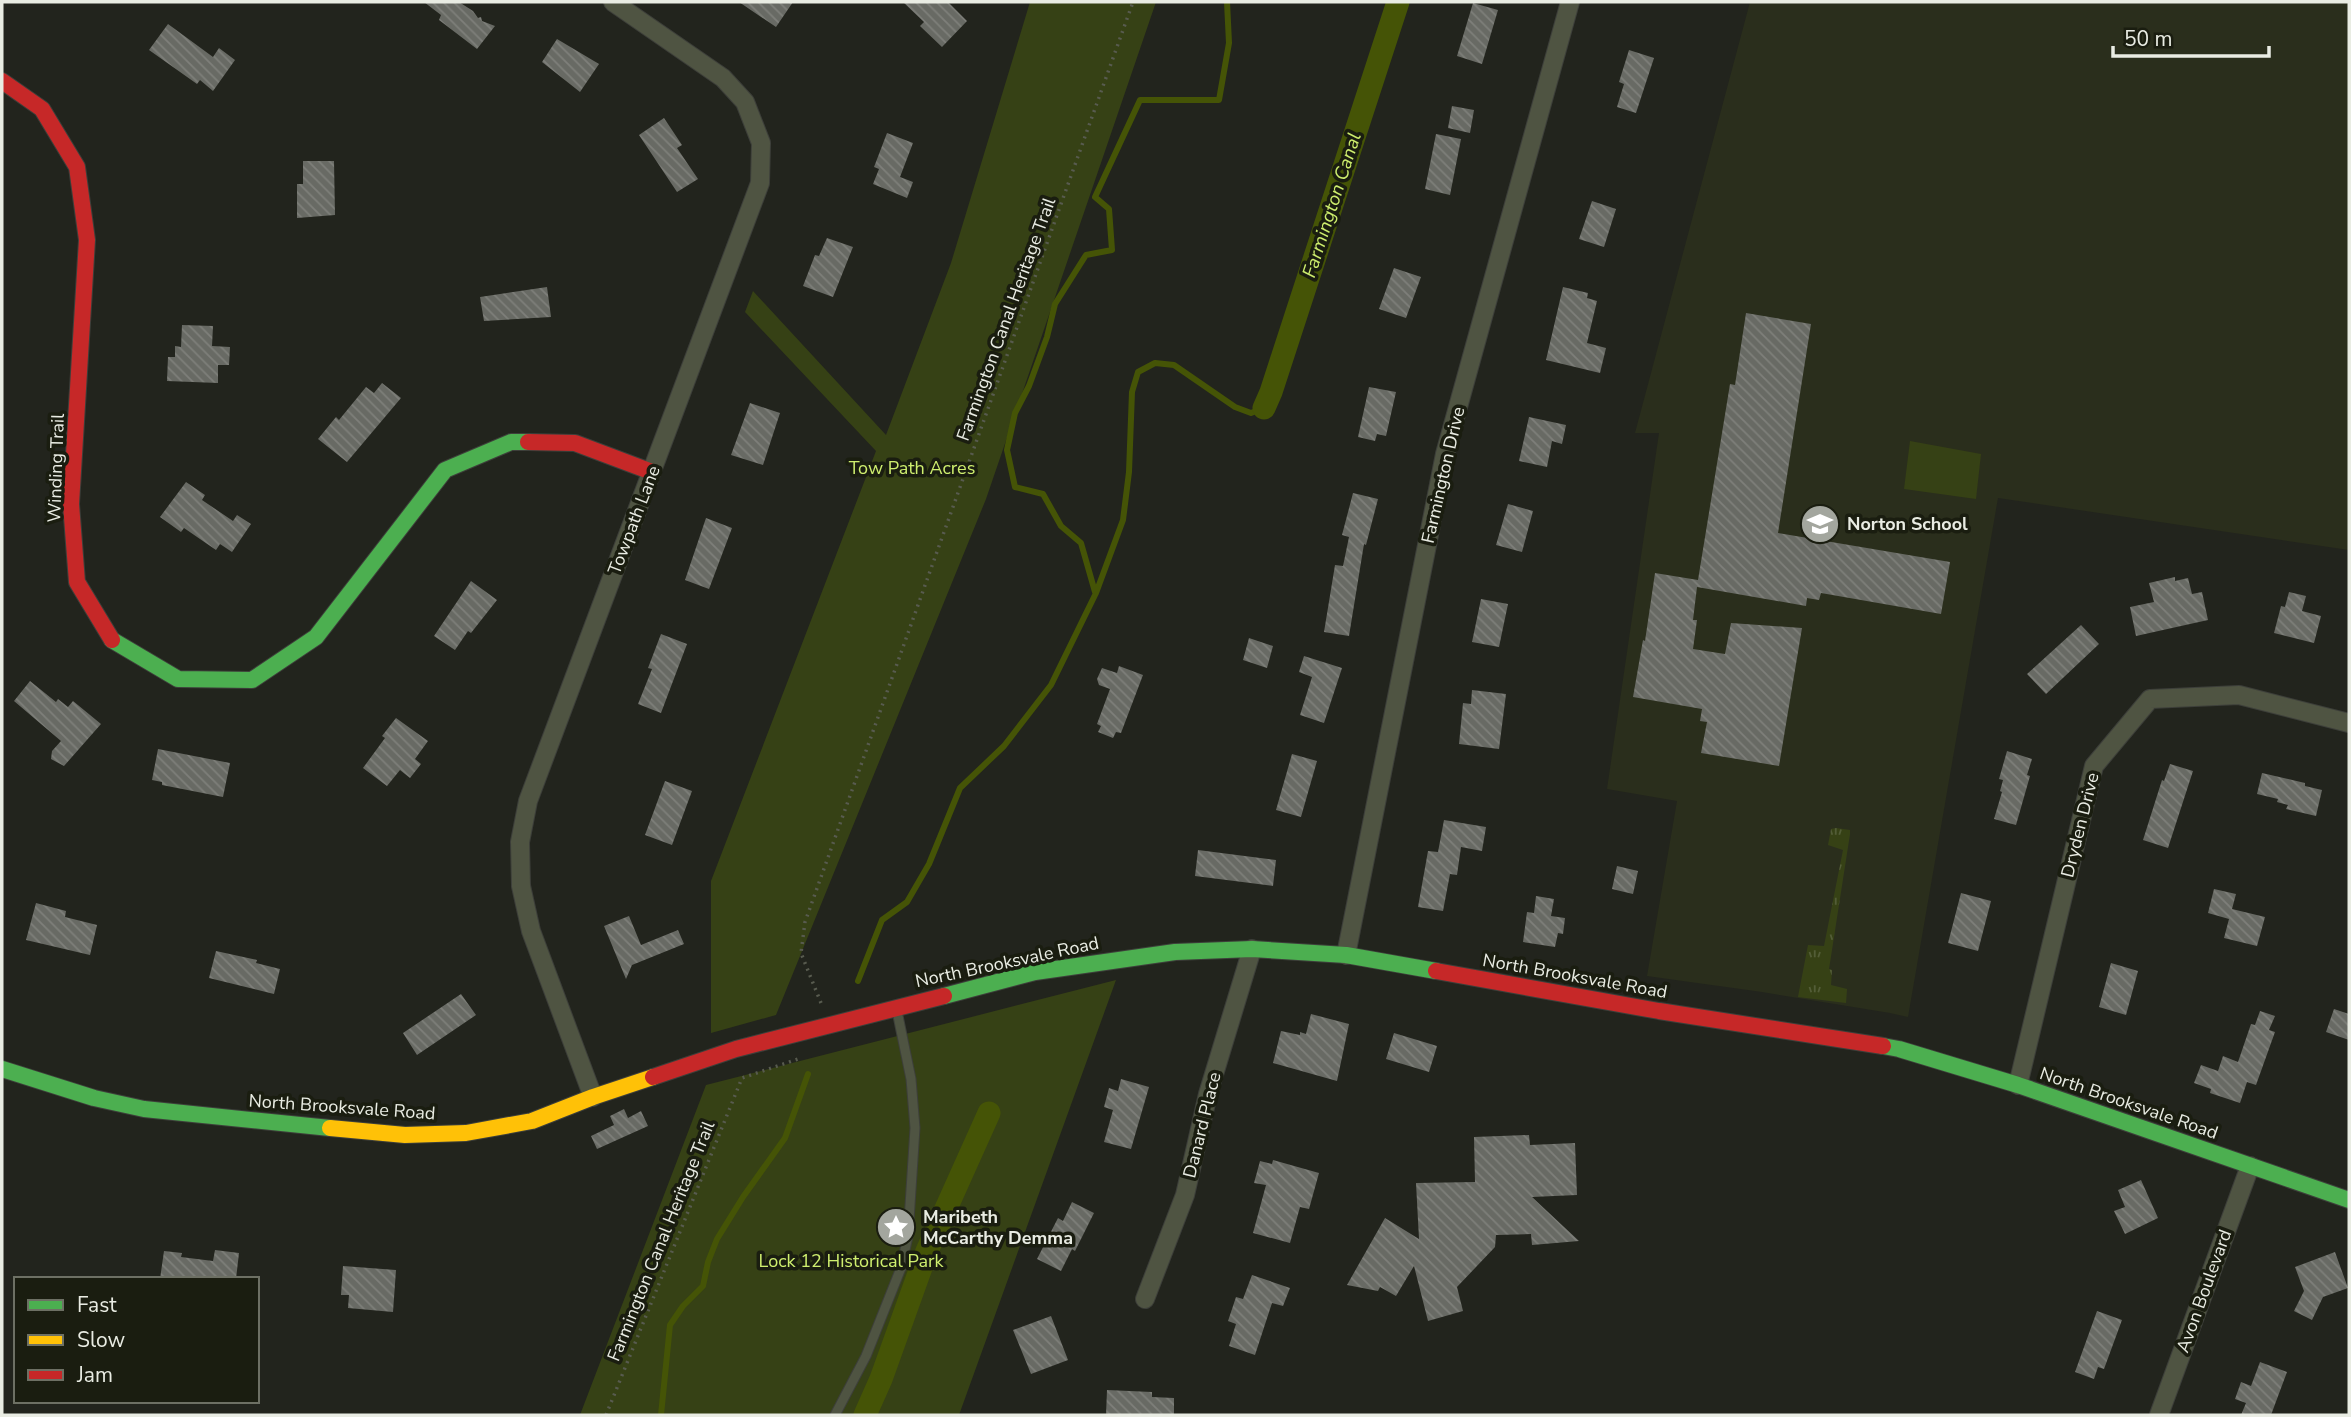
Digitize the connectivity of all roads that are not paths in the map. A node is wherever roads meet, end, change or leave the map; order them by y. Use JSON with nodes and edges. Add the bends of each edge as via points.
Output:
{"nodes":[{"id":1,"x":613,"y":2,"type":"edge"},
{"id":2,"x":1570,"y":2,"type":"edge"},
{"id":3,"x":2,"y":81,"type":"edge"},
{"id":4,"x":652,"y":472,"type":"junction"},
{"id":5,"x":2349,"y":723,"type":"edge"},
{"id":6,"x":1252,"y":948,"type":"junction"},
{"id":7,"x":1346,"y":955,"type":"junction"},
{"id":8,"x":896,"y":1006,"type":"junction"},
{"id":9,"x":2,"y":1069,"type":"edge"},
{"id":10,"x":2018,"y":1084,"type":"junction"},
{"id":11,"x":593,"y":1097,"type":"junction"},
{"id":12,"x":2250,"y":1166,"type":"junction"},
{"id":13,"x":2349,"y":1200,"type":"edge"},
{"id":14,"x":1145,"y":1299,"type":"dead end"},
{"id":15,"x":835,"y":1415,"type":"edge"},
{"id":16,"x":2159,"y":1415,"type":"edge"}],
"edges":[{"from":1,"to":4,"type":"street","name":"Towpath Lane","via":[[723,78],[745,102],[761,143],[760,183]]},
{"from":2,"to":7,"type":"street","name":"Farmington Drive","via":[[1445,454]]},
{"from":3,"to":4,"type":"main road","name":"Winding Trail","via":[[42,109],[77,167],[87,240],[71,504],[77,582],[113,642],[178,679],[252,680],[316,637],[445,470],[511,442],[562,442]]},
{"from":4,"to":11,"type":"street","name":"Towpath Lane","via":[[528,801],[520,842],[521,886],[531,932]]},
{"from":5,"to":10,"type":"street","name":"Dryden Drive","via":[[2239,695],[2150,699],[2094,766]]},
{"from":6,"to":7,"type":"main road","name":"North Brooksvale Road"},
{"from":6,"to":8,"type":"main road","name":"North Brooksvale Road","via":[[1175,952],[1035,972]]},
{"from":6,"to":14,"type":"street","name":"Danard Place","via":[[1208,1094],[1185,1195]]},
{"from":7,"to":10,"type":"main road","name":"North Brooksvale Road","via":[[1899,1049]]},
{"from":8,"to":11,"type":"main road","name":"North Brooksvale Road","via":[[736,1049]]},
{"from":8,"to":15,"type":"lane","via":[[911,1079],[915,1128],[908,1236],[901,1268],[866,1356]]},
{"from":9,"to":11,"type":"main road","name":"North Brooksvale Road","via":[[94,1098],[144,1108],[405,1135],[466,1133],[532,1121]]},
{"from":10,"to":12,"type":"main road","name":"North Brooksvale Road"},
{"from":12,"to":13,"type":"main road","name":"North Brooksvale Road"},
{"from":12,"to":16,"type":"street","name":"Avon Boulevard"}]}
